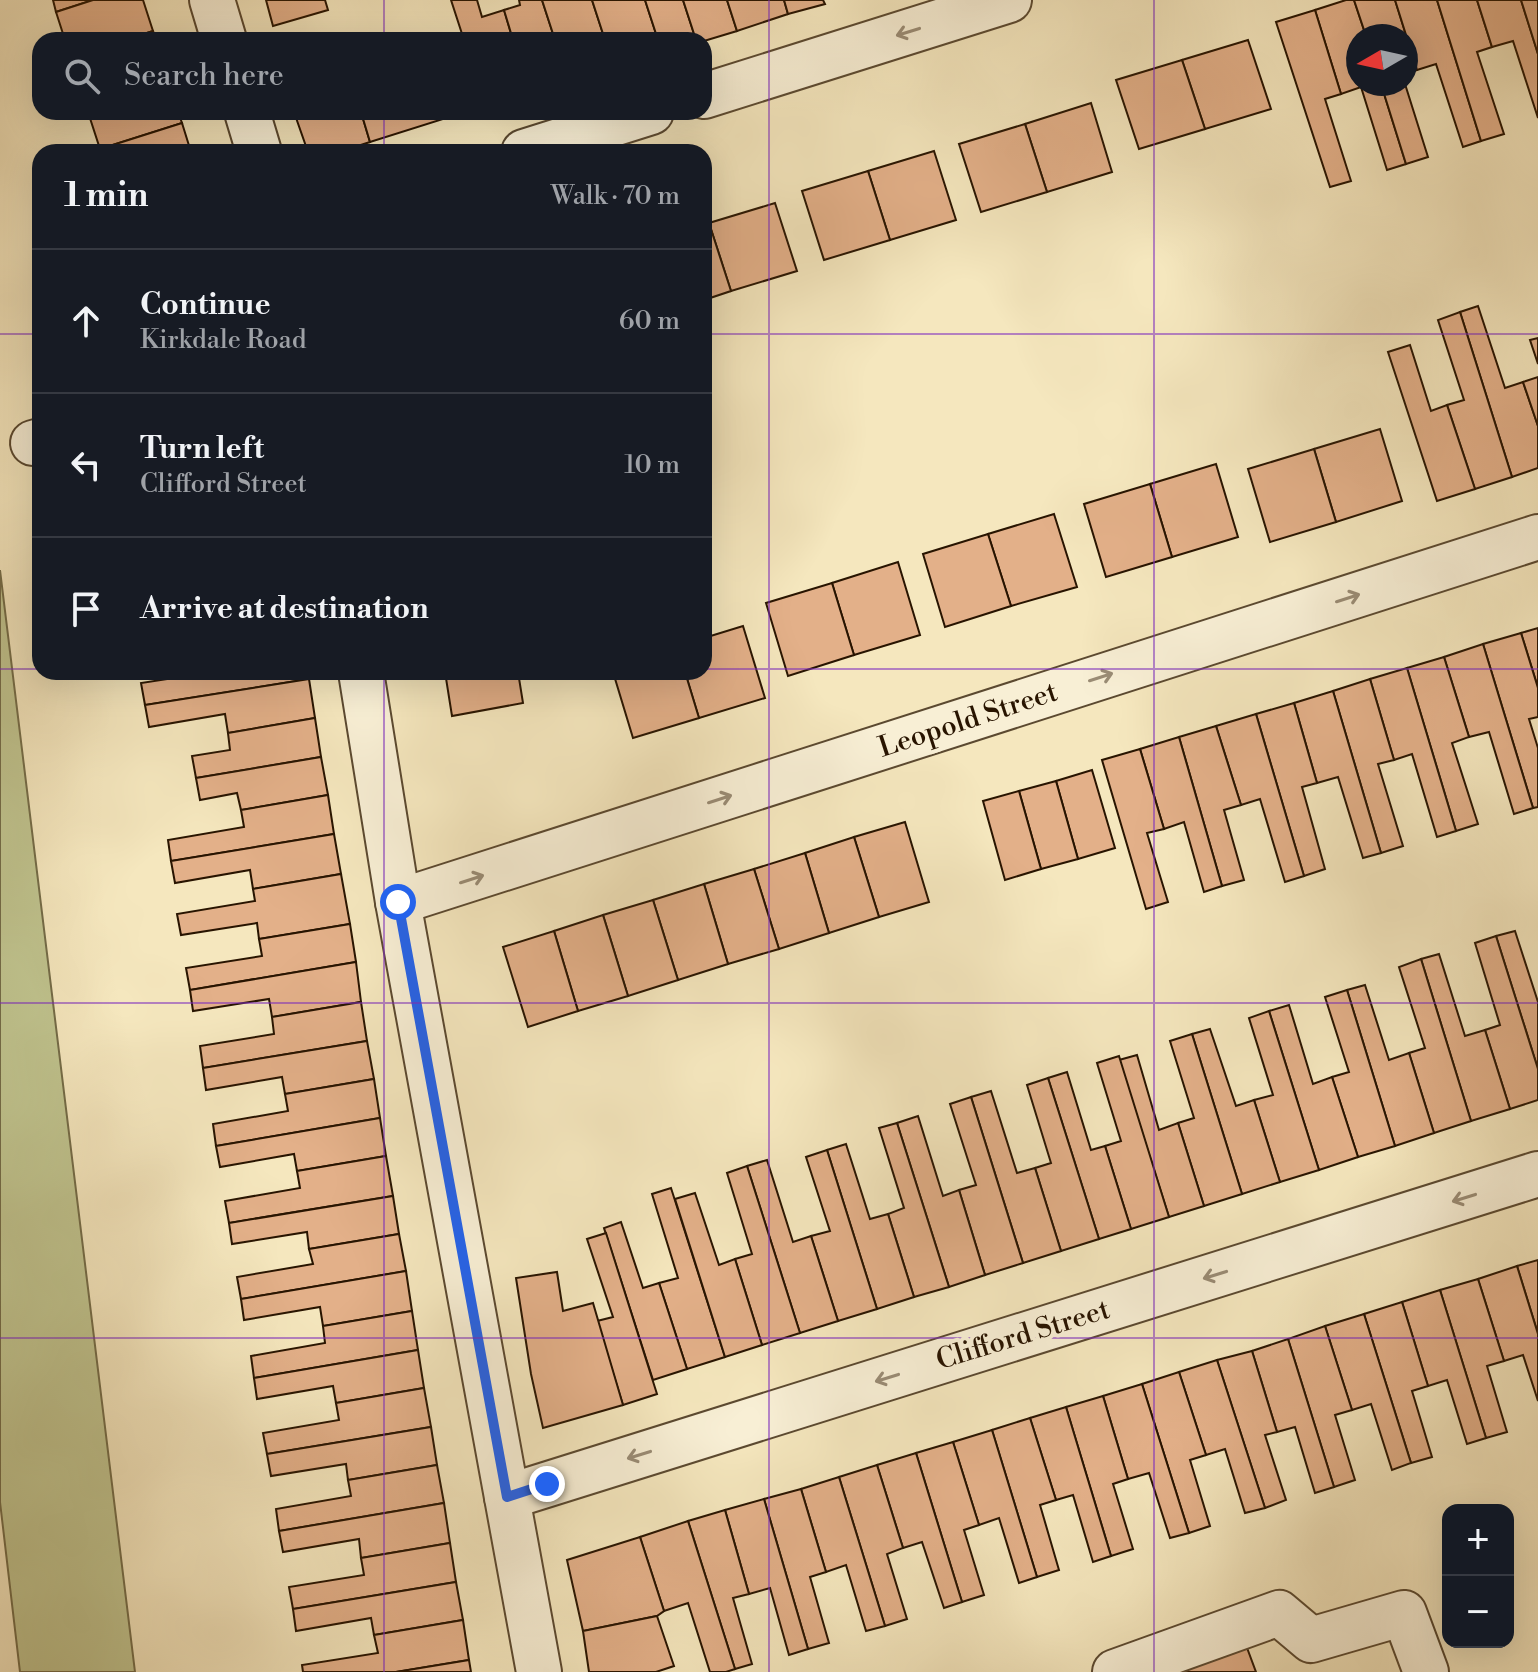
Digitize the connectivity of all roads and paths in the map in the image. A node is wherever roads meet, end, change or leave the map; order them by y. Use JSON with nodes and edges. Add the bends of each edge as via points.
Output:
{"nodes":[{"id":1,"x":212,"y":0,"type":"edge"},
{"id":2,"x":1009,"y":0,"type":"edge"},
{"id":3,"x":222,"y":32,"type":"edge"},
{"id":4,"x":712,"y":93,"type":"edge"},
{"id":5,"x":249,"y":120,"type":"edge"},
{"id":6,"x":626,"y":120,"type":"edge"},
{"id":7,"x":257,"y":144,"type":"edge"},
{"id":8,"x":549,"y":144,"type":"edge"},
{"id":9,"x":1538,"y":537,"type":"edge"},
{"id":10,"x":362,"y":680,"type":"edge"},
{"id":11,"x":398,"y":902,"type":"junction"},
{"id":12,"x":1538,"y":1174,"type":"edge"},
{"id":13,"x":507,"y":1497,"type":"junction"},
{"id":14,"x":539,"y":1672,"type":"edge"},
{"id":15,"x":1115,"y":1672,"type":"edge"},
{"id":16,"x":1426,"y":1672,"type":"edge"}],
"edges":[{"from":1,"to":3,"type":"street"},
{"from":2,"to":4,"type":"street","one_way":true},
{"from":5,"to":7,"type":"street"},
{"from":6,"to":8,"type":"street"},
{"from":11,"to":9,"type":"street","name":"Leopold Street","one_way":true},
{"from":10,"to":11,"type":"street"},
{"from":11,"to":13,"type":"street"},
{"from":12,"to":13,"type":"street","name":"Clifford Street","one_way":true},
{"from":13,"to":14,"type":"street"},
{"from":15,"to":16,"type":"street","via":[[1279,1613],[1311,1640],[1404,1613]]}]}
